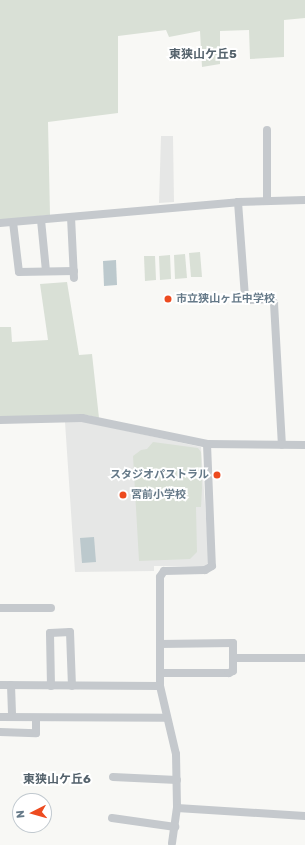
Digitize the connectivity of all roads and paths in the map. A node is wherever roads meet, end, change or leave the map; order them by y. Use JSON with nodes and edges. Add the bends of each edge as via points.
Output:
{"nodes":[{"id":1,"x":267,"y":130,"type":"dead end"},
{"id":2,"x":305,"y":200,"type":"edge"},
{"id":3,"x":267,"y":201,"type":"junction"},
{"id":4,"x":238,"y":202,"type":"junction"},
{"id":5,"x":71,"y":217,"type":"junction"},
{"id":6,"x":41,"y":220,"type":"junction"},
{"id":7,"x":14,"y":222,"type":"junction"},
{"id":8,"x":0,"y":223,"type":"edge"},
{"id":9,"x":46,"y":271,"type":"junction"},
{"id":10,"x":0,"y":420,"type":"edge"},
{"id":11,"x":207,"y":444,"type":"junction"},
{"id":12,"x":282,"y":445,"type":"junction"},
{"id":13,"x":305,"y":445,"type":"edge"},
{"id":14,"x":0,"y":608,"type":"edge"},
{"id":15,"x":51,"y":608,"type":"dead end"},
{"id":16,"x":160,"y":644,"type":"junction"},
{"id":17,"x":233,"y":658,"type":"junction"},
{"id":18,"x":305,"y":658,"type":"edge"},
{"id":19,"x":160,"y":673,"type":"junction"},
{"id":20,"x":0,"y":685,"type":"edge"},
{"id":21,"x":12,"y":685,"type":"junction"},
{"id":22,"x":51,"y":686,"type":"junction"},
{"id":23,"x":72,"y":686,"type":"junction"},
{"id":24,"x":160,"y":686,"type":"junction"},
{"id":25,"x":0,"y":717,"type":"edge"},
{"id":26,"x":12,"y":717,"type":"junction"},
{"id":27,"x":36,"y":718,"type":"junction"},
{"id":28,"x":166,"y":718,"type":"junction"},
{"id":29,"x":0,"y":732,"type":"edge"},
{"id":30,"x":113,"y":777,"type":"dead end"},
{"id":31,"x":177,"y":780,"type":"junction"},
{"id":32,"x":177,"y":808,"type":"junction"},
{"id":33,"x":305,"y":816,"type":"edge"},
{"id":34,"x":112,"y":818,"type":"dead end"},
{"id":35,"x":175,"y":827,"type":"junction"},
{"id":36,"x":172,"y":843,"type":"dead end"}],
"edges":[{"from":1,"to":3,"type":"street"},
{"from":2,"to":3,"type":"street"},
{"from":3,"to":4,"type":"street"},
{"from":4,"to":5,"type":"street"},
{"from":4,"to":12,"type":"street","via":[[245,298],[271,299],[274,303]]},
{"from":5,"to":6,"type":"street"},
{"from":5,"to":9,"type":"street","via":[[74,274]]},
{"from":6,"to":7,"type":"street"},
{"from":6,"to":9,"type":"street"},
{"from":7,"to":8,"type":"street"},
{"from":7,"to":9,"type":"street","via":[[19,272]]},
{"from":10,"to":11,"type":"street","via":[[86,418]]},
{"from":11,"to":12,"type":"street"},
{"from":11,"to":16,"type":"street","via":[[212,566],[205,570],[162,572]]},
{"from":12,"to":13,"type":"street"},
{"from":14,"to":15,"type":"street"},
{"from":16,"to":17,"type":"street","via":[[233,644]]},
{"from":16,"to":19,"type":"street"},
{"from":17,"to":18,"type":"street"},
{"from":17,"to":19,"type":"street","via":[[233,670],[229,673]]},
{"from":19,"to":24,"type":"street"},
{"from":20,"to":21,"type":"street"},
{"from":21,"to":22,"type":"street"},
{"from":21,"to":26,"type":"street"},
{"from":22,"to":23,"type":"street"},
{"from":22,"to":23,"type":"street","via":[[50,633],[70,632]]},
{"from":23,"to":24,"type":"street"},
{"from":24,"to":28,"type":"street"},
{"from":25,"to":26,"type":"street"},
{"from":26,"to":27,"type":"street"},
{"from":27,"to":28,"type":"street"},
{"from":27,"to":29,"type":"street","via":[[36,733]]},
{"from":28,"to":31,"type":"street","via":[[176,754]]},
{"from":30,"to":31,"type":"street"},
{"from":31,"to":32,"type":"street"},
{"from":32,"to":33,"type":"street"},
{"from":32,"to":35,"type":"street"},
{"from":34,"to":35,"type":"street"},
{"from":35,"to":36,"type":"street"}]}
